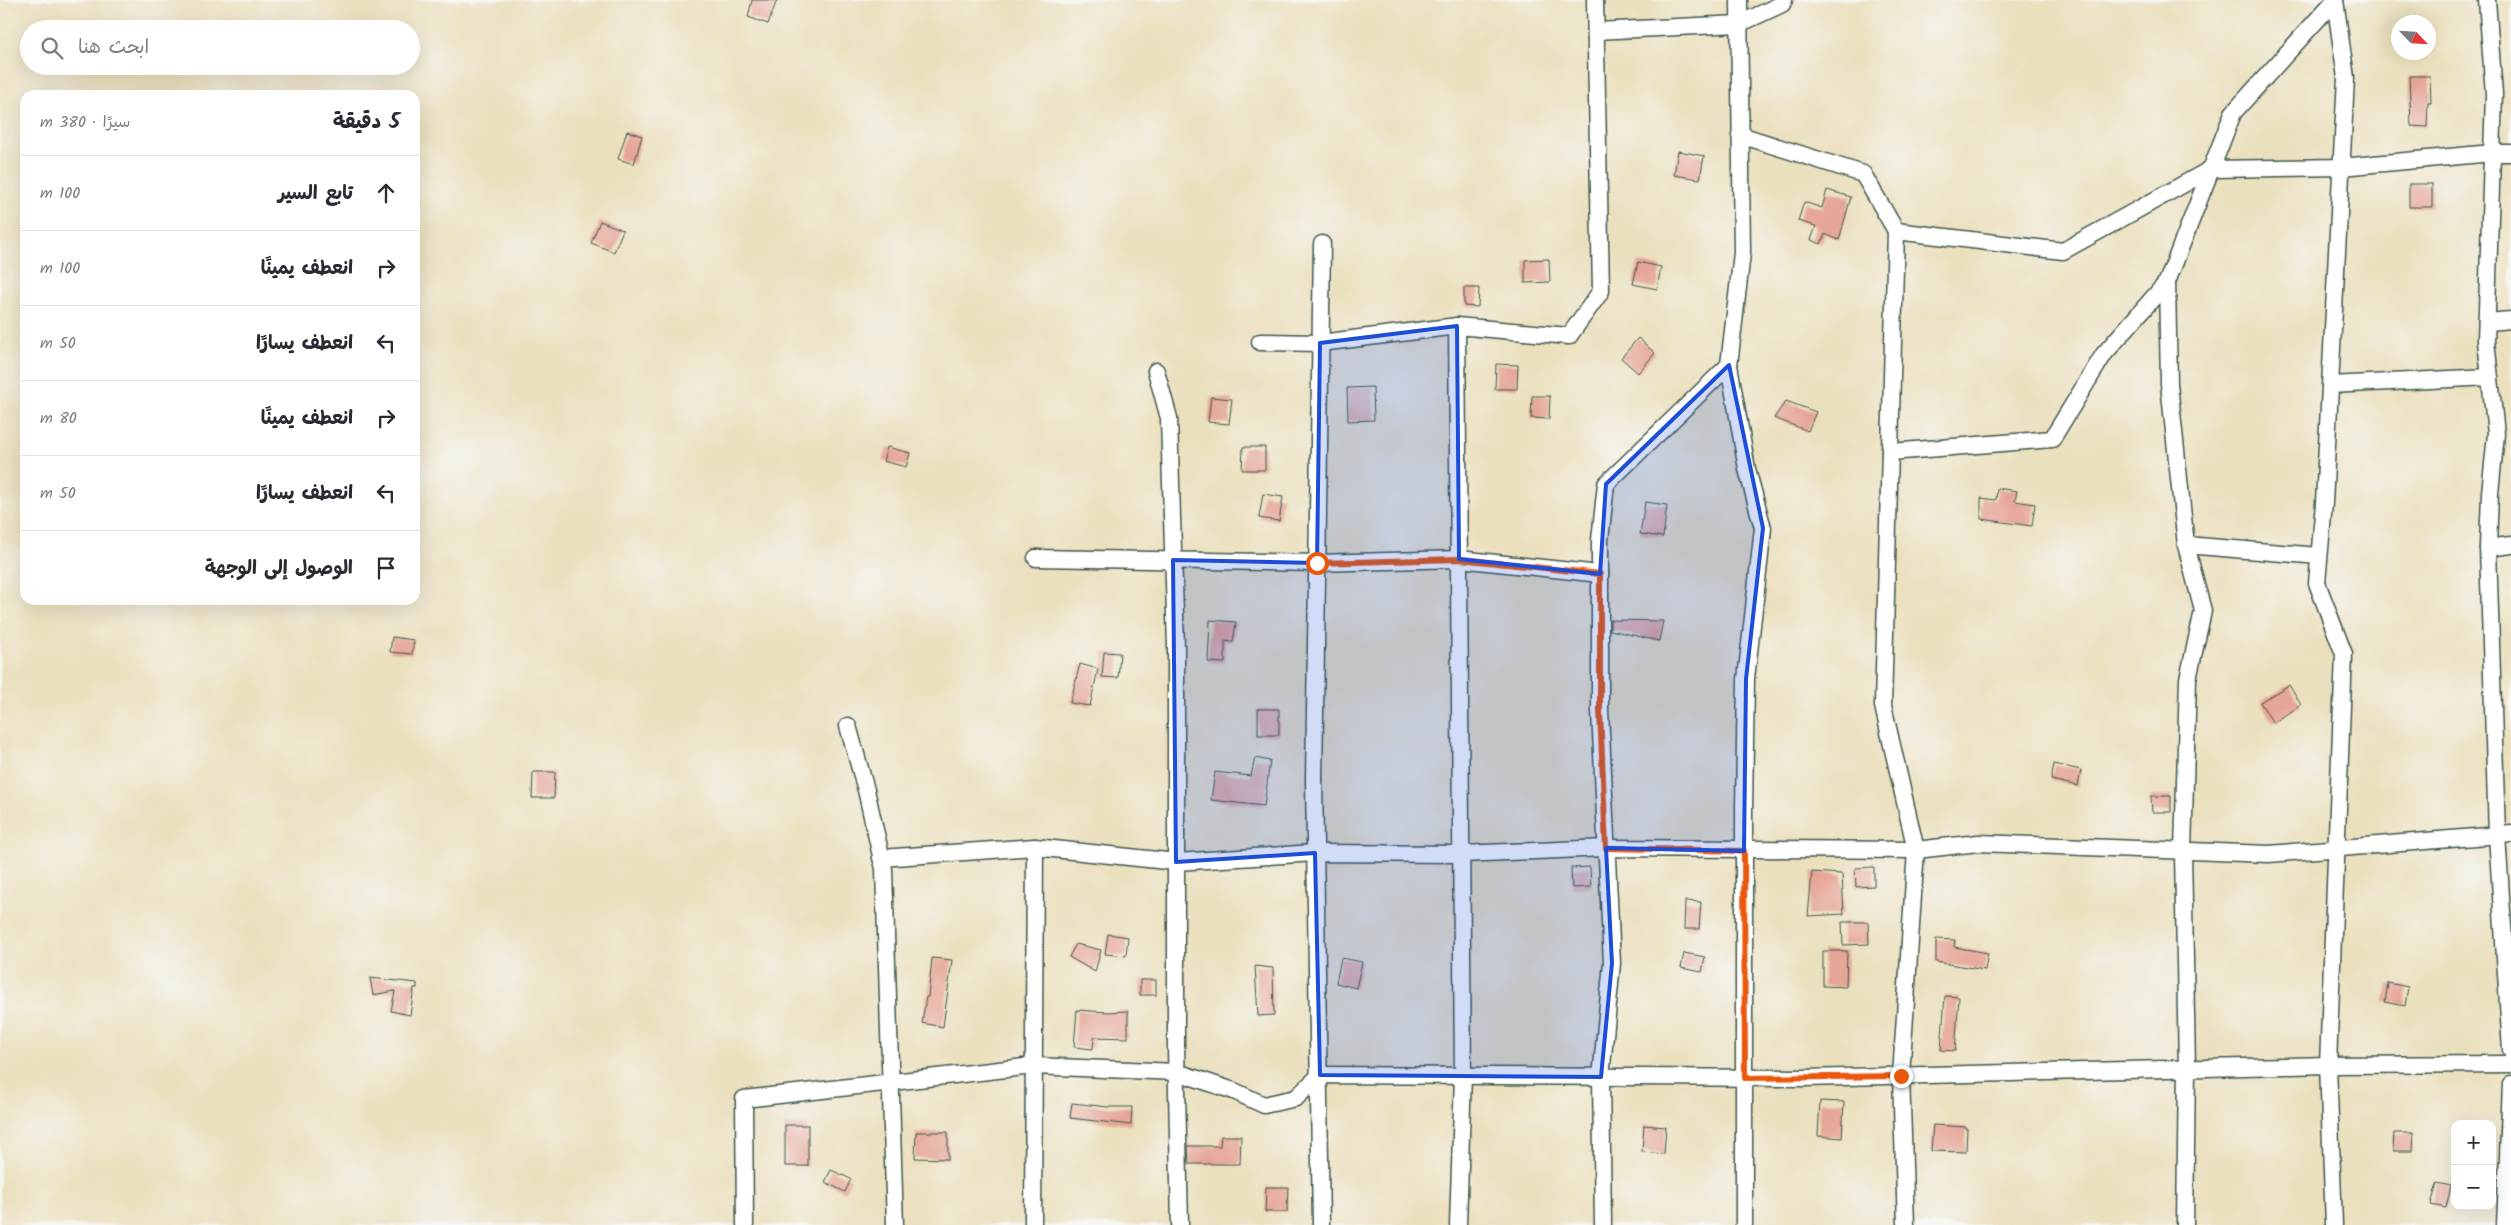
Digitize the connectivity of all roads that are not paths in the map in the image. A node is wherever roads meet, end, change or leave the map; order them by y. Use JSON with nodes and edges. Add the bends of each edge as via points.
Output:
{"nodes":[{"id":1,"x":1595,"y":0,"type":"edge"},
{"id":2,"x":1739,"y":0,"type":"edge"},
{"id":3,"x":1784,"y":0,"type":"edge"},
{"id":4,"x":2335,"y":0,"type":"edge"},
{"id":5,"x":2487,"y":0,"type":"edge"},
{"id":6,"x":1739,"y":24,"type":"junction"},
{"id":7,"x":1596,"y":31,"type":"junction"},
{"id":8,"x":1740,"y":135,"type":"junction"},
{"id":9,"x":2492,"y":153,"type":"junction"},
{"id":10,"x":2511,"y":154,"type":"edge"},
{"id":11,"x":2341,"y":167,"type":"junction"},
{"id":12,"x":2211,"y":168,"type":"junction"},
{"id":13,"x":1896,"y":231,"type":"junction"},
{"id":14,"x":1322,"y":244,"type":"dead end"},
{"id":15,"x":2167,"y":282,"type":"junction"},
{"id":16,"x":2511,"y":320,"type":"edge"},
{"id":17,"x":2487,"y":322,"type":"junction"},
{"id":18,"x":1457,"y":326,"type":"junction"},
{"id":19,"x":1260,"y":342,"type":"dead end"},
{"id":20,"x":1320,"y":343,"type":"junction"},
{"id":21,"x":1729,"y":365,"type":"junction"},
{"id":22,"x":1156,"y":371,"type":"dead end"},
{"id":23,"x":2490,"y":378,"type":"junction"},
{"id":24,"x":2330,"y":385,"type":"junction"},
{"id":25,"x":1890,"y":452,"type":"junction"},
{"id":26,"x":2186,"y":545,"type":"junction"},
{"id":27,"x":2511,"y":545,"type":"edge"},
{"id":28,"x":2488,"y":548,"type":"junction"},
{"id":29,"x":2319,"y":556,"type":"junction"},
{"id":30,"x":1036,"y":558,"type":"dead end"},
{"id":31,"x":1459,"y":559,"type":"junction"},
{"id":32,"x":1173,"y":560,"type":"junction"},
{"id":33,"x":1317,"y":563,"type":"junction"},
{"id":34,"x":1600,"y":574,"type":"junction"},
{"id":35,"x":848,"y":726,"type":"dead end"},
{"id":36,"x":2504,"y":835,"type":"edge"},
{"id":37,"x":1035,"y":846,"type":"junction"},
{"id":38,"x":1606,"y":848,"type":"junction"},
{"id":39,"x":2335,"y":849,"type":"junction"},
{"id":40,"x":1916,"y":850,"type":"junction"},
{"id":41,"x":1744,"y":851,"type":"junction"},
{"id":42,"x":2183,"y":851,"type":"junction"},
{"id":43,"x":1315,"y":853,"type":"junction"},
{"id":44,"x":1461,"y":854,"type":"junction"},
{"id":45,"x":881,"y":858,"type":"junction"},
{"id":46,"x":1176,"y":862,"type":"junction"},
{"id":47,"x":2511,"y":1050,"type":"edge"},
{"id":48,"x":2511,"y":1064,"type":"edge"},
{"id":49,"x":2328,"y":1065,"type":"junction"},
{"id":50,"x":1033,"y":1066,"type":"junction"},
{"id":51,"x":2187,"y":1069,"type":"junction"},
{"id":52,"x":1177,"y":1072,"type":"junction"},
{"id":53,"x":1320,"y":1075,"type":"junction"},
{"id":54,"x":1463,"y":1076,"type":"junction"},
{"id":55,"x":1901,"y":1076,"type":"junction"},
{"id":56,"x":1601,"y":1077,"type":"junction"},
{"id":57,"x":1745,"y":1078,"type":"junction"},
{"id":58,"x":890,"y":1082,"type":"junction"},
{"id":59,"x":2511,"y":1084,"type":"edge"},
{"id":60,"x":745,"y":1225,"type":"edge"},
{"id":61,"x":894,"y":1225,"type":"edge"},
{"id":62,"x":1033,"y":1225,"type":"edge"},
{"id":63,"x":1180,"y":1225,"type":"edge"},
{"id":64,"x":1321,"y":1225,"type":"edge"},
{"id":65,"x":1458,"y":1225,"type":"edge"},
{"id":66,"x":1603,"y":1225,"type":"edge"},
{"id":67,"x":1744,"y":1225,"type":"edge"},
{"id":68,"x":1906,"y":1225,"type":"edge"},
{"id":69,"x":2186,"y":1225,"type":"edge"},
{"id":70,"x":2334,"y":1225,"type":"edge"},
{"id":71,"x":2505,"y":1225,"type":"edge"}],
"edges":[{"from":1,"to":7,"type":"street"},
{"from":2,"to":6,"type":"street"},
{"from":3,"to":6,"type":"street","via":[[1782,4]]},
{"from":4,"to":11,"type":"street","via":[[2346,78]]},
{"from":4,"to":12,"type":"street","via":[[2232,113]]},
{"from":5,"to":9,"type":"street","via":[[2494,94]]},
{"from":6,"to":7,"type":"street"},
{"from":6,"to":8,"type":"street"},
{"from":7,"to":18,"type":"street","via":[[1601,291],[1569,336]]},
{"from":8,"to":13,"type":"street","via":[[1863,174]]},
{"from":8,"to":21,"type":"street","via":[[1742,253]]},
{"from":9,"to":10,"type":"street"},
{"from":9,"to":11,"type":"street"},
{"from":9,"to":17,"type":"street"},
{"from":11,"to":12,"type":"street"},
{"from":11,"to":24,"type":"street"},
{"from":12,"to":13,"type":"street","via":[[2063,251]]},
{"from":12,"to":15,"type":"street"},
{"from":13,"to":25,"type":"street"},
{"from":14,"to":20,"type":"street"},
{"from":15,"to":25,"type":"street","via":[[2104,354],[2052,439]]},
{"from":15,"to":26,"type":"street","via":[[2169,384]]},
{"from":16,"to":17,"type":"street"},
{"from":17,"to":23,"type":"street"},
{"from":18,"to":20,"type":"street"},
{"from":18,"to":31,"type":"street"},
{"from":19,"to":20,"type":"street"},
{"from":20,"to":33,"type":"street"},
{"from":21,"to":34,"type":"street","via":[[1606,484]]},
{"from":21,"to":41,"type":"street","via":[[1747,468],[1763,528],[1746,679]]},
{"from":22,"to":32,"type":"street","via":[[1168,418]]},
{"from":23,"to":24,"type":"street"},
{"from":23,"to":28,"type":"street","via":[[2496,434]]},
{"from":24,"to":29,"type":"street"},
{"from":25,"to":40,"type":"street","via":[[1883,706]]},
{"from":26,"to":29,"type":"street"},
{"from":26,"to":42,"type":"street","via":[[2204,611],[2188,679]]},
{"from":27,"to":28,"type":"street"},
{"from":28,"to":36,"type":"street"},
{"from":29,"to":39,"type":"street","via":[[2317,583],[2344,654]]},
{"from":30,"to":32,"type":"street"},
{"from":31,"to":33,"type":"street"},
{"from":31,"to":34,"type":"street"},
{"from":31,"to":44,"type":"street"},
{"from":32,"to":33,"type":"street"},
{"from":32,"to":46,"type":"street"},
{"from":33,"to":43,"type":"street"},
{"from":34,"to":38,"type":"street","via":[[1600,711]]},
{"from":35,"to":45,"type":"street"},
{"from":36,"to":39,"type":"street"},
{"from":36,"to":47,"type":"street"},
{"from":37,"to":45,"type":"street"},
{"from":37,"to":46,"type":"street"},
{"from":37,"to":50,"type":"street"},
{"from":38,"to":41,"type":"street"},
{"from":38,"to":44,"type":"street"},
{"from":38,"to":56,"type":"street","via":[[1612,963]]},
{"from":39,"to":42,"type":"street","via":[[2269,854]]},
{"from":39,"to":49,"type":"street"},
{"from":40,"to":41,"type":"street"},
{"from":40,"to":42,"type":"street","via":[[1978,843]]},
{"from":40,"to":55,"type":"street"},
{"from":41,"to":57,"type":"street"},
{"from":42,"to":51,"type":"street"},
{"from":43,"to":44,"type":"street"},
{"from":43,"to":46,"type":"street"},
{"from":43,"to":53,"type":"street"},
{"from":44,"to":54,"type":"street"},
{"from":45,"to":58,"type":"street","via":[[884,869]]},
{"from":46,"to":52,"type":"street"},
{"from":48,"to":49,"type":"street"},
{"from":49,"to":51,"type":"street"},
{"from":49,"to":70,"type":"street"},
{"from":50,"to":52,"type":"street"},
{"from":50,"to":58,"type":"street"},
{"from":50,"to":62,"type":"street"},
{"from":51,"to":55,"type":"street"},
{"from":51,"to":69,"type":"street"},
{"from":52,"to":53,"type":"street","via":[[1264,1105],[1296,1098]]},
{"from":52,"to":63,"type":"street"},
{"from":53,"to":54,"type":"street"},
{"from":53,"to":64,"type":"street"},
{"from":54,"to":56,"type":"street"},
{"from":54,"to":65,"type":"street"},
{"from":55,"to":57,"type":"street"},
{"from":55,"to":68,"type":"street"},
{"from":56,"to":57,"type":"street"},
{"from":56,"to":66,"type":"street"},
{"from":57,"to":67,"type":"street"},
{"from":58,"to":60,"type":"street","via":[[744,1099]]},
{"from":58,"to":61,"type":"street"},
{"from":59,"to":71,"type":"street"}]}
